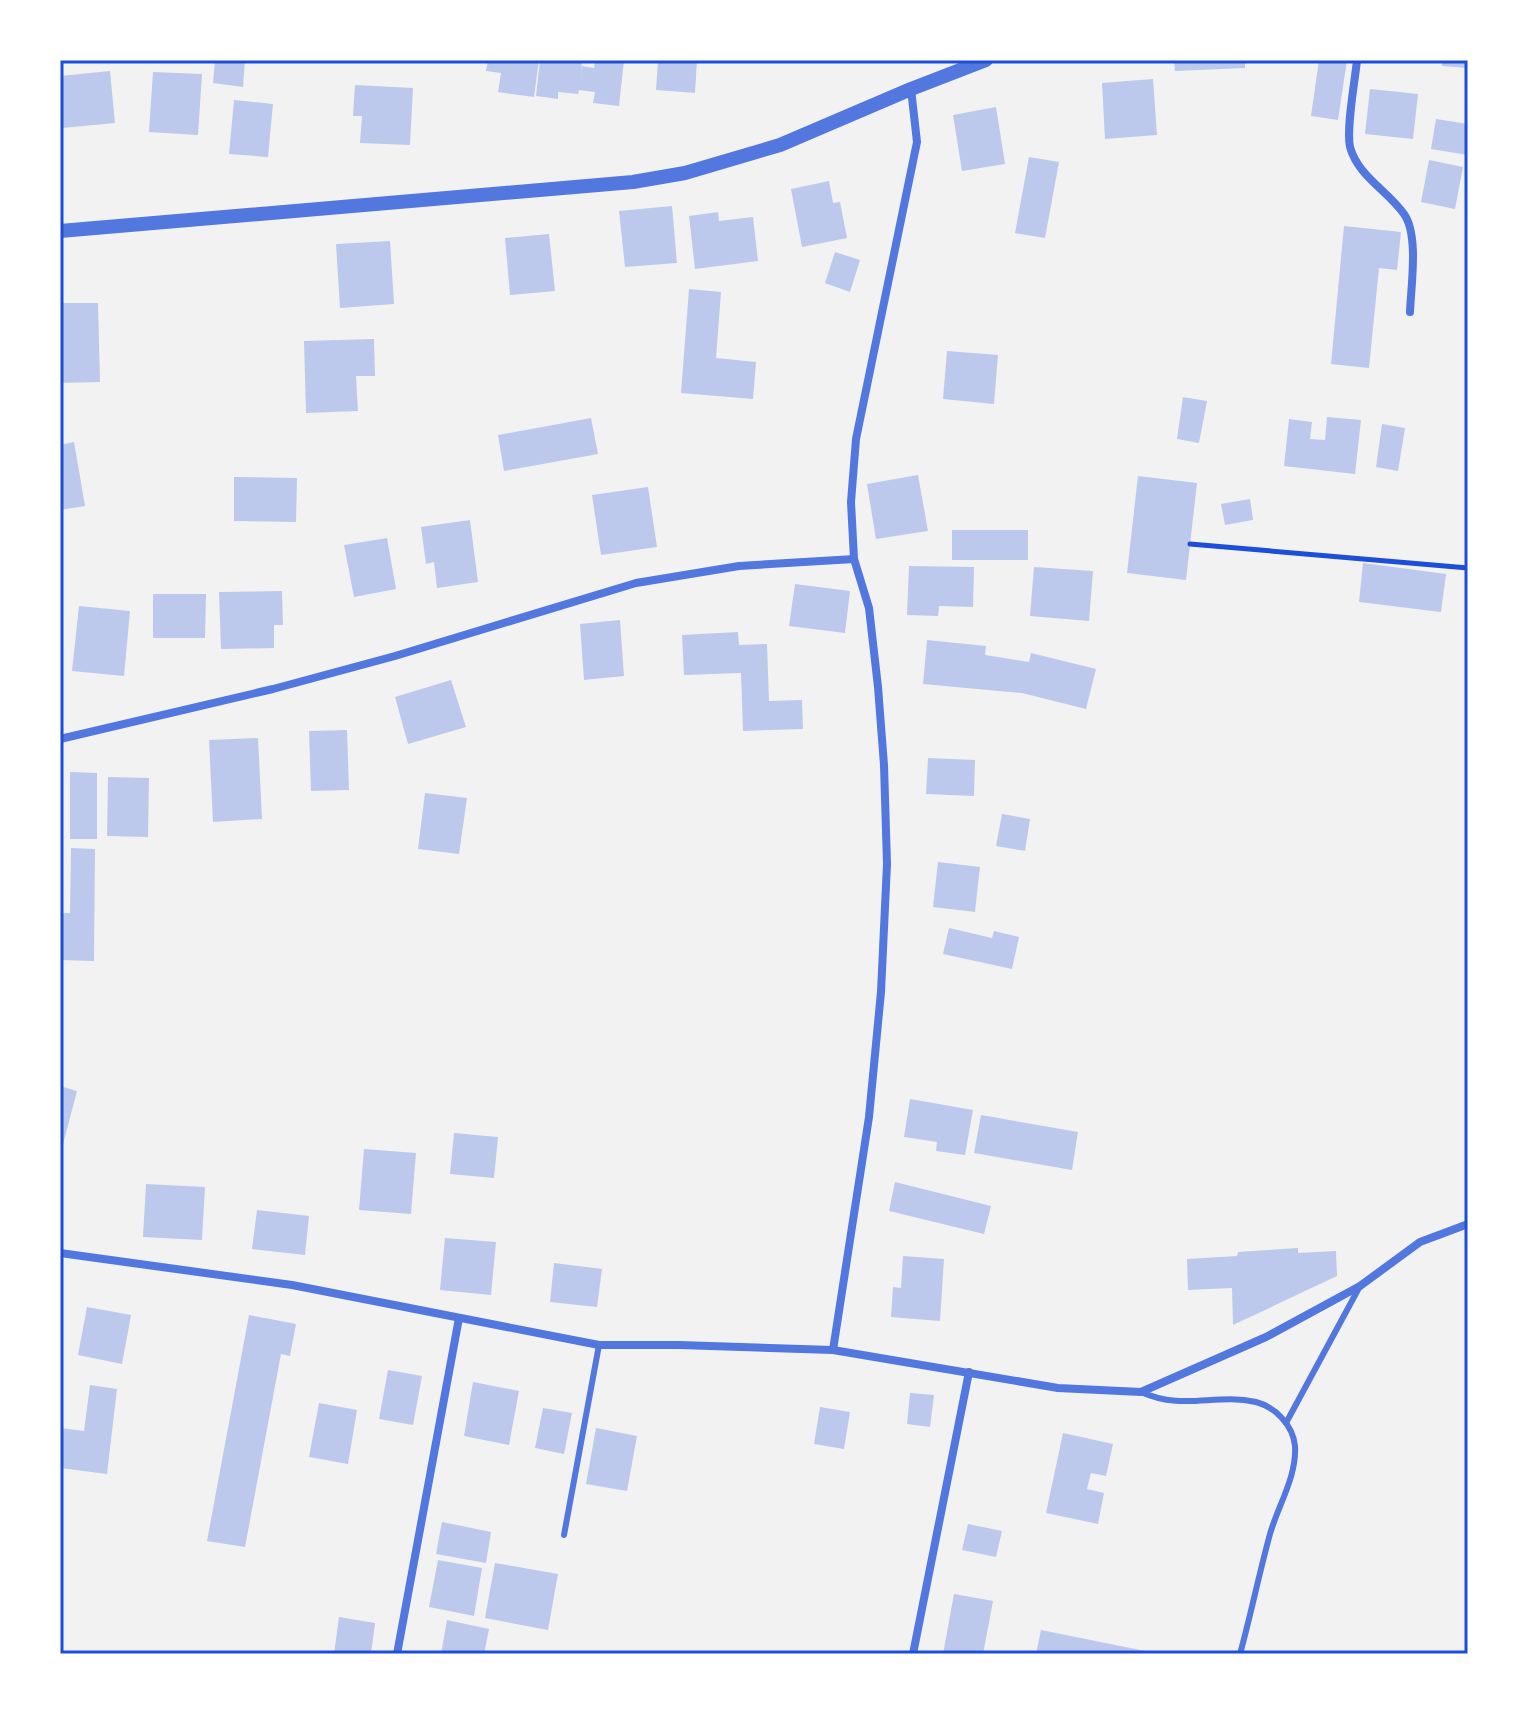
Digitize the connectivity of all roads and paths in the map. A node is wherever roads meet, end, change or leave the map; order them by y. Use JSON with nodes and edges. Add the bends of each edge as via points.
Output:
{"nodes":[{"id":1,"x":986,"y":60,"type":"edge"},
{"id":2,"x":1357,"y":60,"type":"edge"},
{"id":3,"x":911,"y":89,"type":"junction"},
{"id":4,"x":60,"y":231,"type":"edge"},
{"id":5,"x":1410,"y":312,"type":"dead end"},
{"id":6,"x":1190,"y":544,"type":"dead end"},
{"id":7,"x":854,"y":559,"type":"junction"},
{"id":8,"x":1468,"y":568,"type":"edge"},
{"id":9,"x":60,"y":739,"type":"edge"},
{"id":10,"x":1468,"y":1224,"type":"edge"},
{"id":11,"x":60,"y":1253,"type":"edge"},
{"id":12,"x":1360,"y":1286,"type":"junction"},
{"id":13,"x":459,"y":1318,"type":"junction"},
{"id":14,"x":599,"y":1345,"type":"junction"},
{"id":15,"x":833,"y":1350,"type":"junction"},
{"id":16,"x":969,"y":1372,"type":"junction"},
{"id":17,"x":1141,"y":1392,"type":"junction"},
{"id":18,"x":1286,"y":1423,"type":"junction"},
{"id":19,"x":564,"y":1535,"type":"dead end"},
{"id":20,"x":397,"y":1654,"type":"edge"},
{"id":21,"x":913,"y":1654,"type":"edge"},
{"id":22,"x":1240,"y":1654,"type":"edge"}],
"edges":[{"from":1,"to":3,"type":"street"},
{"from":2,"to":5,"type":"street","via":[[1349,143],[1360,167],[1406,215],[1412,235]]},
{"from":3,"to":4,"type":"street","via":[[780,145],[633,182]]},
{"from":3,"to":7,"type":"street","via":[[917,142],[856,439]]},
{"from":6,"to":8,"type":"path"},
{"from":7,"to":9,"type":"street","via":[[739,566],[636,583],[395,656]]},
{"from":7,"to":15,"type":"street","via":[[869,608],[878,687],[887,864],[869,1117]]},
{"from":10,"to":12,"type":"street","via":[[1420,1242]]},
{"from":11,"to":13,"type":"street","via":[[292,1285]]},
{"from":12,"to":17,"type":"street","via":[[1266,1337]]},
{"from":12,"to":18,"type":"lane"},
{"from":13,"to":14,"type":"street"},
{"from":13,"to":20,"type":"street"},
{"from":14,"to":15,"type":"street"},
{"from":14,"to":19,"type":"lane"},
{"from":15,"to":16,"type":"street"},
{"from":16,"to":17,"type":"street","via":[[1058,1388]]},
{"from":16,"to":21,"type":"street"},
{"from":17,"to":18,"type":"lane","via":[[1177,1403],[1258,1403]]},
{"from":18,"to":22,"type":"lane","via":[[1295,1448],[1289,1484],[1270,1532]]}]}
